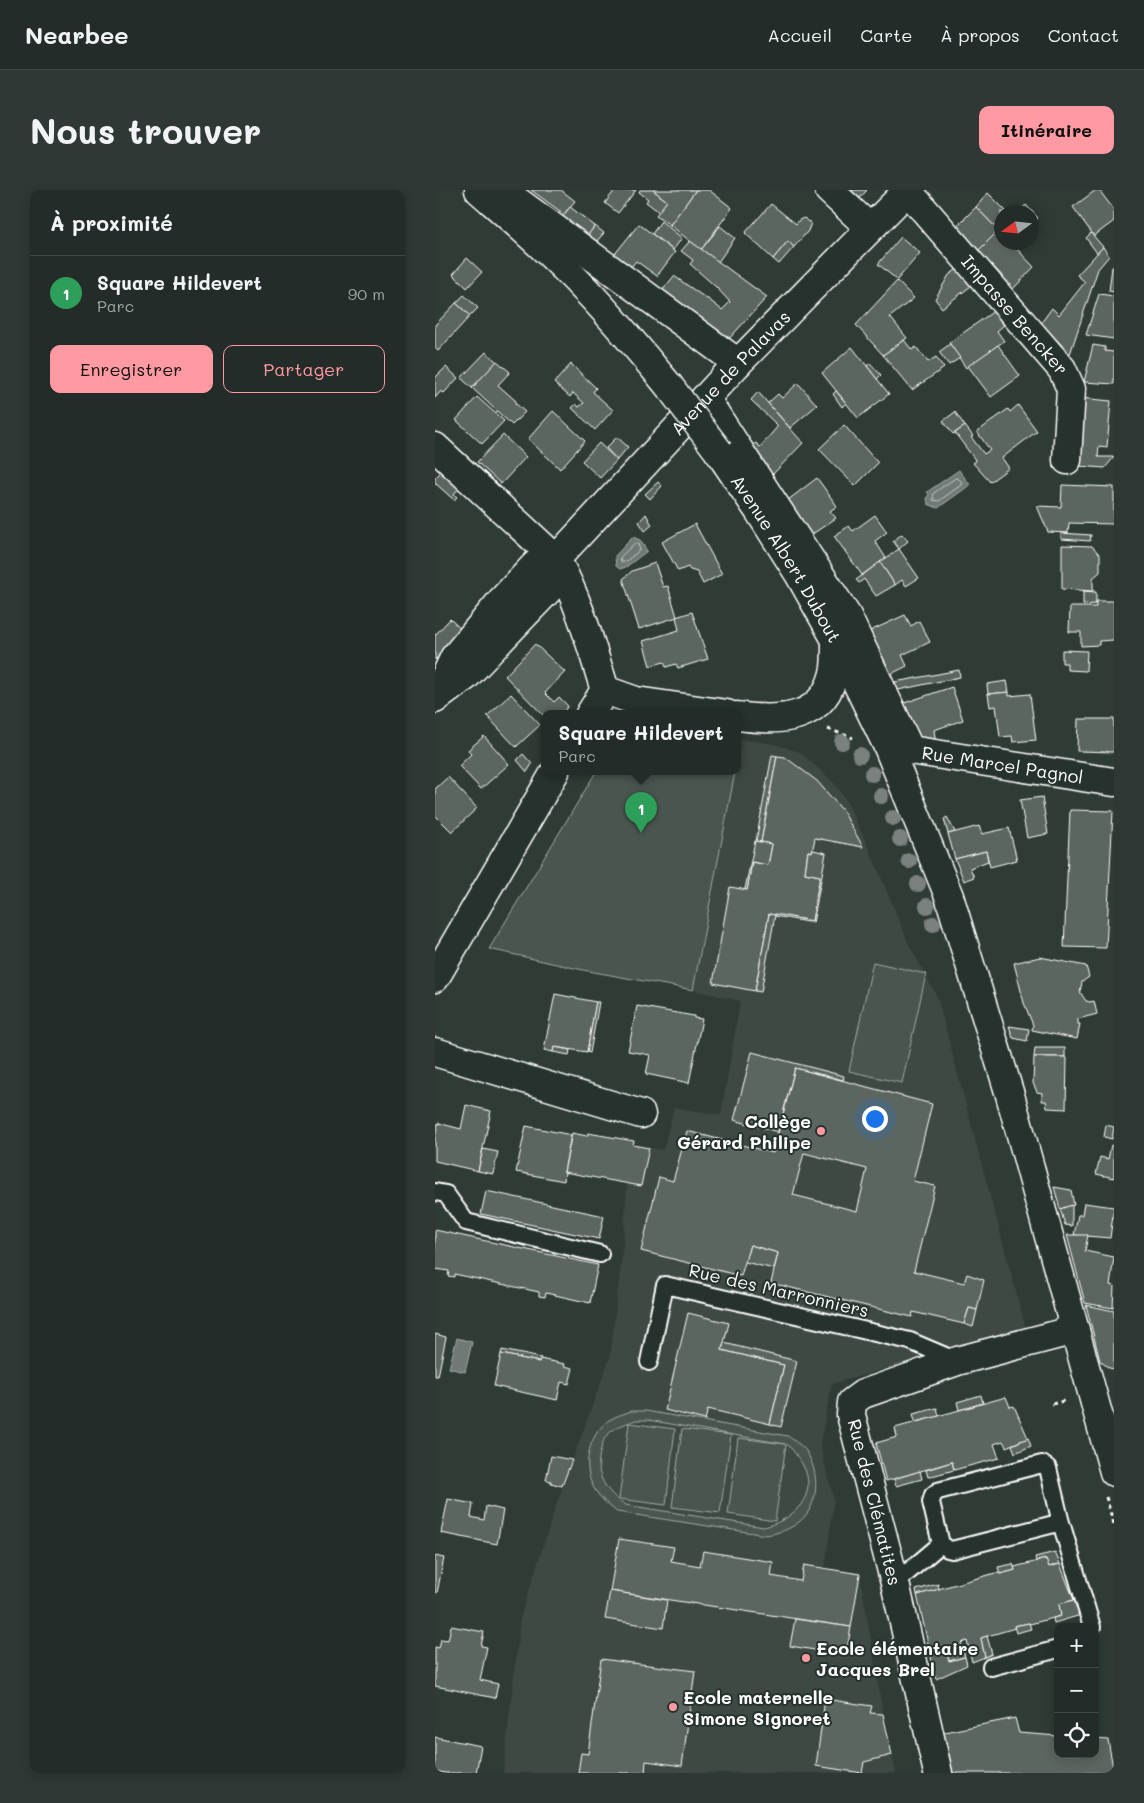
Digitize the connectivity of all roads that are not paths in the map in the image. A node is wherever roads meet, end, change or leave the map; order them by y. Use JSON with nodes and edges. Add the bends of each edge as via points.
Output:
{"nodes":[{"id":1,"x":479,"y":190,"type":"edge"},
{"id":2,"x":502,"y":190,"type":"edge"},
{"id":3,"x":829,"y":190,"type":"edge"},
{"id":4,"x":907,"y":190,"type":"edge"},
{"id":5,"x":870,"y":228,"type":"junction"},
{"id":6,"x":739,"y":363,"type":"junction"},
{"id":7,"x":705,"y":398,"type":"junction"},
{"id":8,"x":435,"y":447,"type":"edge"},
{"id":9,"x":1067,"y":460,"type":"dead end"},
{"id":10,"x":556,"y":559,"type":"junction"},
{"id":11,"x":836,"y":640,"type":"junction"},
{"id":12,"x":605,"y":690,"type":"junction"},
{"id":13,"x":435,"y":699,"type":"edge"},
{"id":14,"x":592,"y":710,"type":"edge"},
{"id":15,"x":699,"y":710,"type":"edge"},
{"id":16,"x":741,"y":716,"type":"edge"},
{"id":17,"x":553,"y":775,"type":"edge"},
{"id":18,"x":1114,"y":782,"type":"edge"},
{"id":19,"x":435,"y":978,"type":"edge"},
{"id":20,"x":435,"y":1052,"type":"edge"},
{"id":21,"x":641,"y":1114,"type":"dead end"},
{"id":22,"x":435,"y":1192,"type":"edge"},
{"id":23,"x":600,"y":1254,"type":"dead end"},
{"id":24,"x":1075,"y":1330,"type":"junction"},
{"id":25,"x":957,"y":1361,"type":"junction"},
{"id":26,"x":649,"y":1362,"type":"dead end"},
{"id":27,"x":1114,"y":1472,"type":"edge"},
{"id":28,"x":1060,"y":1518,"type":"junction"},
{"id":29,"x":941,"y":1544,"type":"junction"},
{"id":30,"x":895,"y":1583,"type":"junction"},
{"id":31,"x":1091,"y":1623,"type":"edge"},
{"id":32,"x":1054,"y":1650,"type":"edge"},
{"id":33,"x":991,"y":1667,"type":"dead end"},
{"id":34,"x":938,"y":1773,"type":"edge"}],
"edges":[{"from":1,"to":11,"type":"street","name":"Avenue Albert Dubout","bridge":true,"via":[[579,282],[669,386],[759,510]]},
{"from":2,"to":6,"type":"street"},
{"from":3,"to":5,"type":"street"},
{"from":4,"to":5,"type":"street","name":"Avenue de Palavas"},
{"from":4,"to":9,"type":"street","name":"Impasse Bencker","via":[[1063,369],[1071,389]]},
{"from":5,"to":6,"type":"street","name":"Avenue de Palavas"},
{"from":6,"to":7,"type":"street","name":"Avenue de Palavas"},
{"from":7,"to":10,"type":"street","name":"Avenue de Palavas"},
{"from":7,"to":18,"type":"street","name":"Rue Marcel Pagnol","via":[[847,616],[910,750]]},
{"from":8,"to":10,"type":"street"},
{"from":10,"to":12,"type":"street","via":[[576,602]]},
{"from":10,"to":13,"type":"street","name":"Avenue de Palavas","via":[[535,565],[503,599],[454,658]]},
{"from":11,"to":16,"type":"street","name":"Avenue Albert Dubout","via":[[831,683],[815,704],[791,717]]},
{"from":11,"to":24,"type":"street","via":[[888,747],[949,896],[1005,1077]]},
{"from":12,"to":14,"type":"street"},
{"from":12,"to":15,"type":"street","via":[[636,701]]},
{"from":17,"to":19,"type":"street"},
{"from":20,"to":21,"type":"street"},
{"from":22,"to":23,"type":"lane","via":[[446,1194],[466,1222]]},
{"from":24,"to":25,"type":"street","name":"Rue des Clématites"},
{"from":24,"to":27,"type":"street"},
{"from":25,"to":26,"type":"lane","name":"Rue des Marronniers","via":[[910,1341],[665,1285]]},
{"from":25,"to":30,"type":"street","name":"Rue des Clématites","via":[[863,1394],[852,1402],[851,1415]]},
{"from":28,"to":29,"type":"lane","via":[[1054,1524],[953,1550]]},
{"from":28,"to":29,"type":"lane","via":[[1048,1468],[1042,1464],[938,1491],[931,1502]]},
{"from":28,"to":31,"type":"lane"},
{"from":29,"to":30,"type":"lane"},
{"from":30,"to":34,"type":"street","name":"Rue des Clématites"},
{"from":32,"to":33,"type":"lane"}]}
